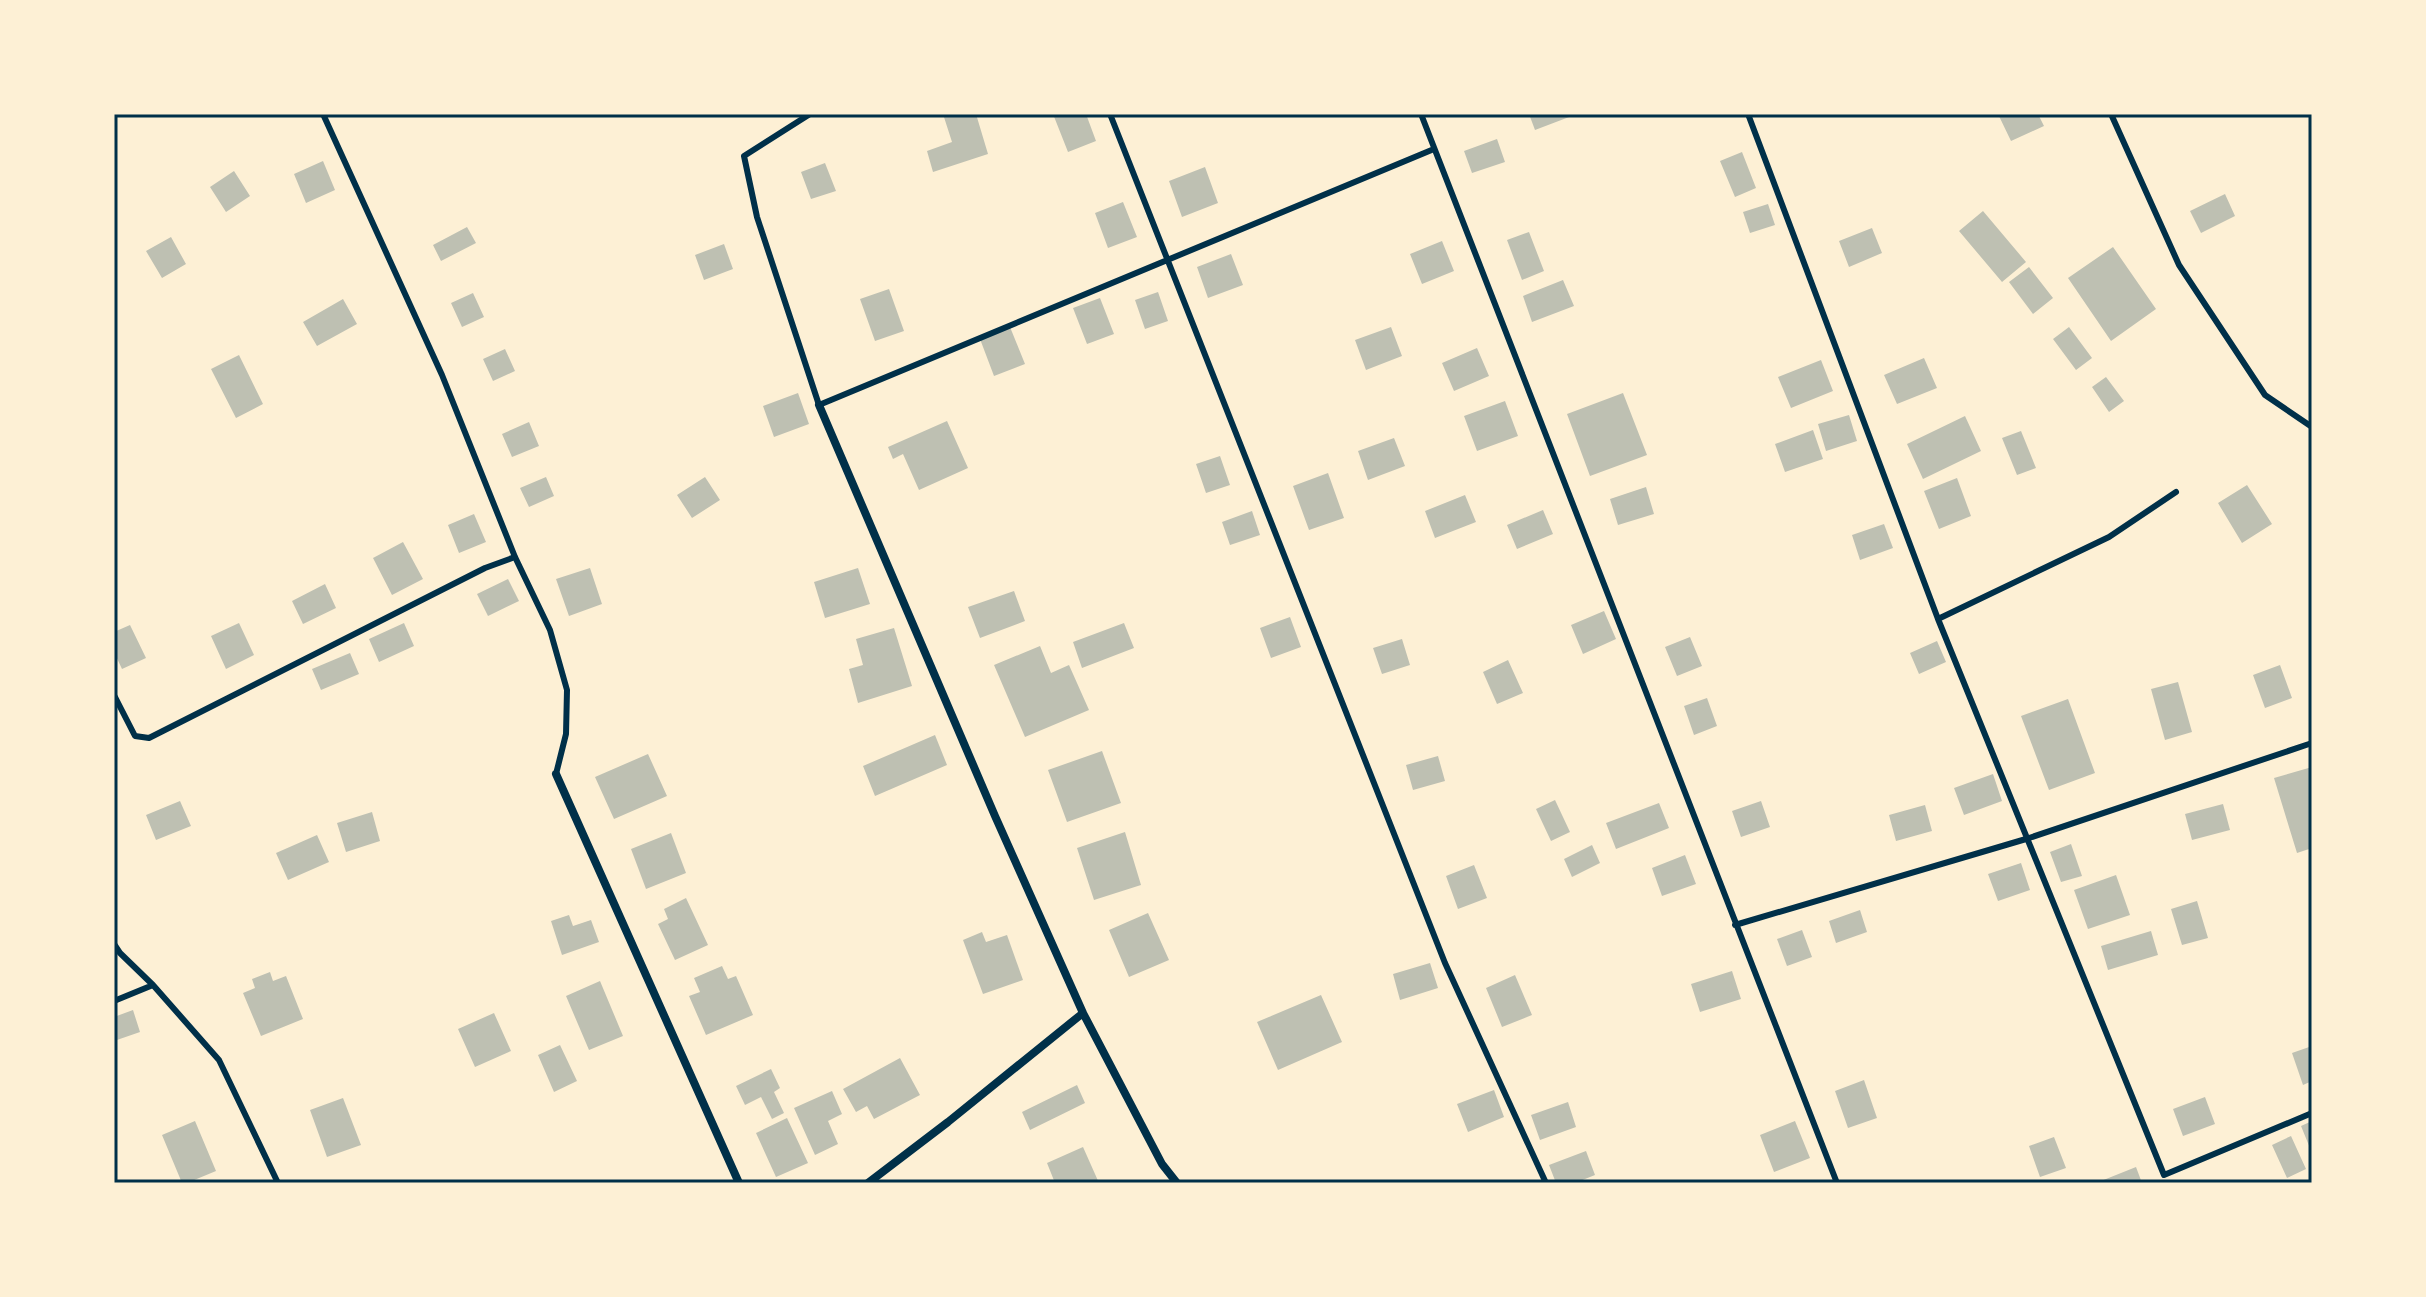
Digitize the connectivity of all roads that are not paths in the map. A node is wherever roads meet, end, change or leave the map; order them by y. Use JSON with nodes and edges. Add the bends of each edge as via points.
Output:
{"nodes":[{"id":1,"x":323,"y":114,"type":"edge"},
{"id":2,"x":810,"y":114,"type":"edge"},
{"id":3,"x":1110,"y":114,"type":"edge"},
{"id":4,"x":1421,"y":114,"type":"edge"},
{"id":5,"x":1748,"y":114,"type":"edge"},
{"id":6,"x":2111,"y":114,"type":"edge"},
{"id":7,"x":1434,"y":149,"type":"junction"},
{"id":8,"x":1169,"y":259,"type":"junction"},
{"id":9,"x":819,"y":405,"type":"junction"},
{"id":10,"x":2312,"y":427,"type":"edge"},
{"id":11,"x":2176,"y":492,"type":"dead end"},
{"id":12,"x":515,"y":557,"type":"junction"},
{"id":13,"x":1938,"y":619,"type":"junction"},
{"id":14,"x":114,"y":695,"type":"edge"},
{"id":15,"x":2312,"y":743,"type":"edge"},
{"id":16,"x":556,"y":774,"type":"joint"},
{"id":17,"x":2026,"y":839,"type":"junction"},
{"id":18,"x":1735,"y":925,"type":"junction"},
{"id":19,"x":114,"y":944,"type":"edge"},
{"id":20,"x":153,"y":985,"type":"junction"},
{"id":21,"x":114,"y":1001,"type":"edge"},
{"id":22,"x":1083,"y":1013,"type":"junction"},
{"id":23,"x":2312,"y":1113,"type":"edge"},
{"id":24,"x":278,"y":1183,"type":"edge"},
{"id":25,"x":739,"y":1183,"type":"edge"},
{"id":26,"x":868,"y":1183,"type":"edge"},
{"id":27,"x":1177,"y":1183,"type":"edge"},
{"id":28,"x":1546,"y":1183,"type":"edge"},
{"id":29,"x":1837,"y":1183,"type":"edge"}],
"edges":[{"from":1,"to":12,"type":"lane","via":[[442,375]]},
{"from":2,"to":9,"type":"lane","via":[[744,156],[757,217]]},
{"from":3,"to":8,"type":"lane"},
{"from":4,"to":7,"type":"lane"},
{"from":5,"to":13,"type":"lane"},
{"from":6,"to":10,"type":"lane","via":[[2179,265],[2265,395]]},
{"from":7,"to":8,"type":"lane"},
{"from":7,"to":18,"type":"lane"},
{"from":8,"to":9,"type":"lane"},
{"from":8,"to":28,"type":"lane","via":[[1445,963]]},
{"from":9,"to":22,"type":"street"},
{"from":11,"to":13,"type":"lane","via":[[2109,537]]},
{"from":12,"to":14,"type":"lane","via":[[149,738],[135,736]]},
{"from":12,"to":16,"type":"lane","via":[[550,630],[567,690],[566,734]]},
{"from":13,"to":17,"type":"lane"},
{"from":15,"to":17,"type":"lane"},
{"from":16,"to":25,"type":"street"},
{"from":17,"to":18,"type":"lane"},
{"from":17,"to":23,"type":"lane","via":[[2164,1175]]},
{"from":18,"to":29,"type":"lane"},
{"from":19,"to":20,"type":"lane"},
{"from":20,"to":21,"type":"lane"},
{"from":20,"to":24,"type":"lane","via":[[219,1060]]},
{"from":22,"to":26,"type":"street"},
{"from":22,"to":27,"type":"street"}]}
